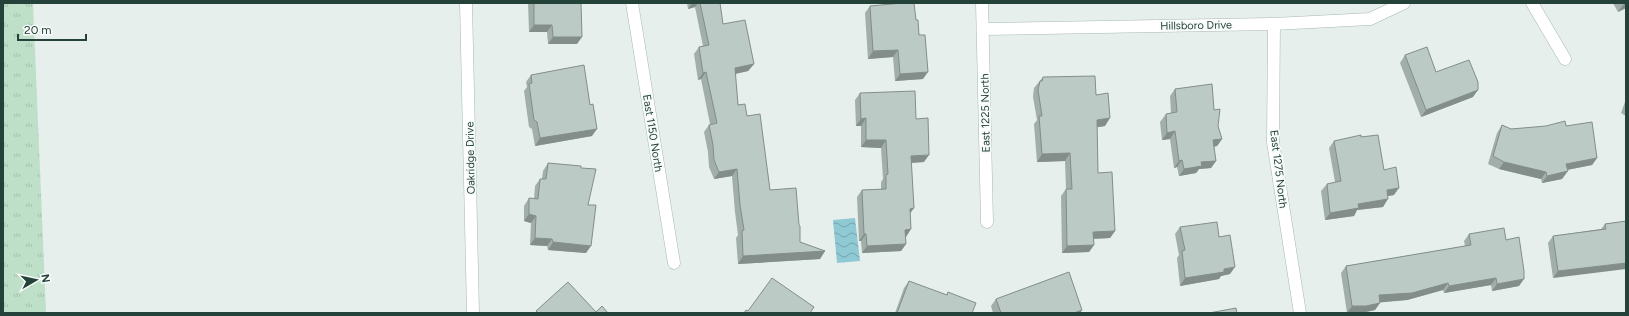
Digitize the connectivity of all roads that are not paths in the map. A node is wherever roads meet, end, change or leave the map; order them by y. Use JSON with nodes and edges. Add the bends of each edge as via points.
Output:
{"nodes":[{"id":1,"x":466,"y":3,"type":"edge"},
{"id":2,"x":632,"y":3,"type":"edge"},
{"id":3,"x":982,"y":3,"type":"edge"},
{"id":4,"x":1404,"y":3,"type":"edge"},
{"id":5,"x":1532,"y":3,"type":"edge"},
{"id":6,"x":1274,"y":24,"type":"junction"},
{"id":7,"x":984,"y":29,"type":"junction"},
{"id":8,"x":1565,"y":59,"type":"dead end"},
{"id":9,"x":987,"y":222,"type":"dead end"},
{"id":10,"x":674,"y":263,"type":"dead end"},
{"id":11,"x":473,"y":313,"type":"edge"},
{"id":12,"x":1300,"y":313,"type":"edge"}],
"edges":[{"from":1,"to":11,"type":"street","name":"Oakridge Drive"},
{"from":2,"to":10,"type":"street","name":"East 1150 North"},
{"from":3,"to":7,"type":"street","name":"East 1225 North"},
{"from":4,"to":6,"type":"street","name":"Hillsboro Drive","via":[[1370,19]]},
{"from":5,"to":8,"type":"street"},
{"from":6,"to":7,"type":"street","name":"Hillsboro Drive"},
{"from":6,"to":12,"type":"street","name":"East 1275 North","via":[[1273,142]]},
{"from":7,"to":9,"type":"street","name":"East 1225 North"}]}
